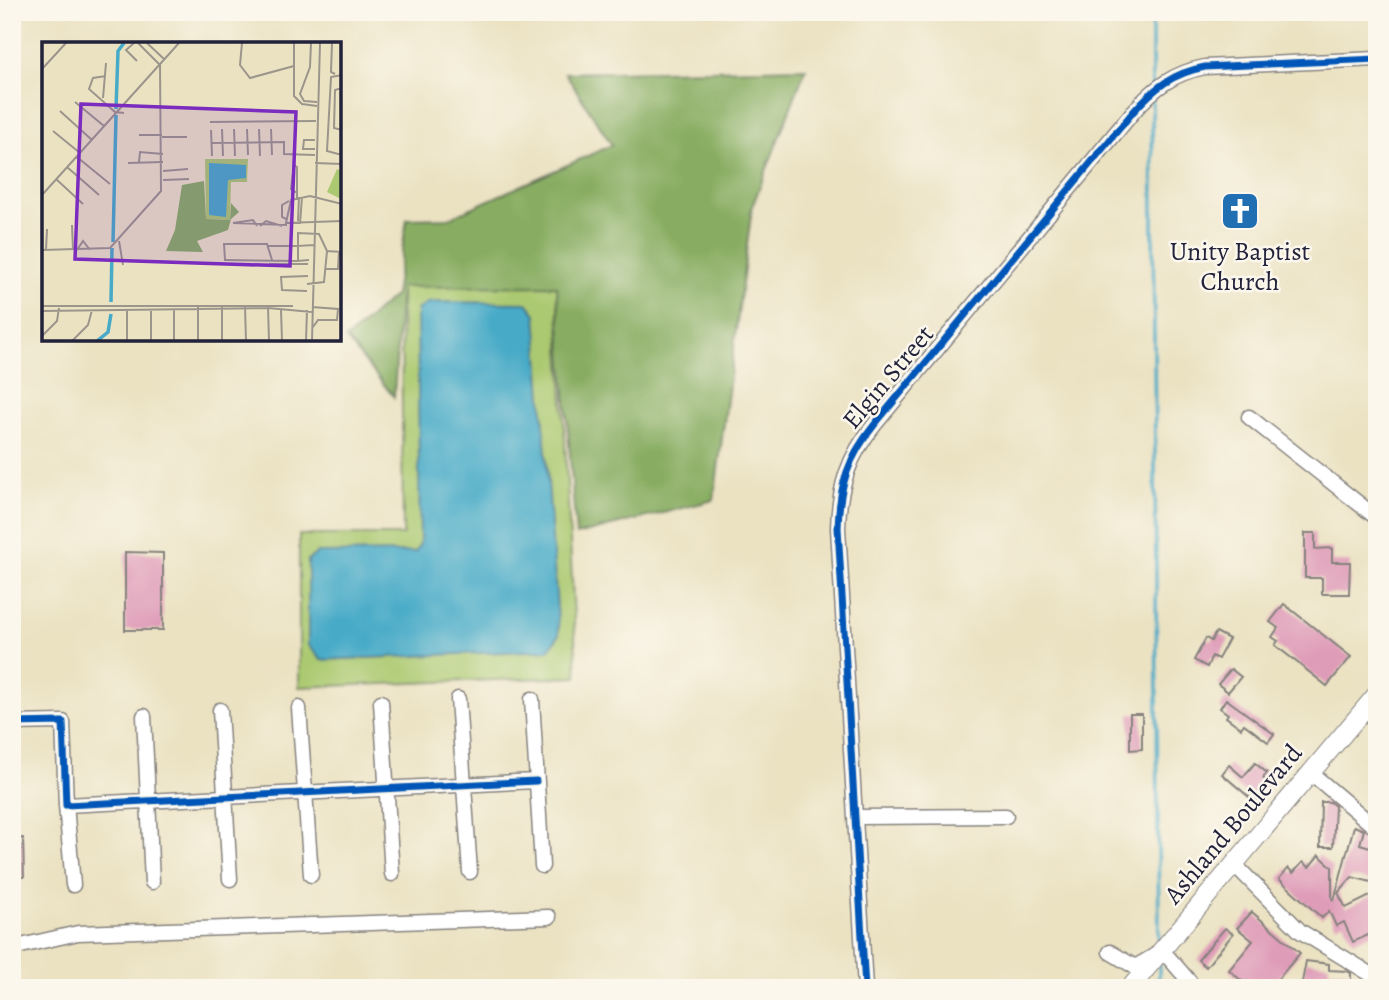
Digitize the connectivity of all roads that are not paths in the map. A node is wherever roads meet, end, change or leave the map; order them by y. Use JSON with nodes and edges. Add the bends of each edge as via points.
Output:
{"nodes":[{"id":1,"x":1377,"y":59,"type":"edge"},
{"id":2,"x":1249,"y":417,"type":"dead end"},
{"id":3,"x":1377,"y":517,"type":"edge"},
{"id":4,"x":1377,"y":694,"type":"edge"},
{"id":5,"x":458,"y":699,"type":"dead end"},
{"id":6,"x":532,"y":699,"type":"dead end"},
{"id":7,"x":381,"y":702,"type":"dead end"},
{"id":8,"x":299,"y":708,"type":"dead end"},
{"id":9,"x":220,"y":710,"type":"dead end"},
{"id":10,"x":144,"y":716,"type":"dead end"},
{"id":11,"x":12,"y":723,"type":"edge"},
{"id":12,"x":1311,"y":773,"type":"junction"},
{"id":13,"x":536,"y":781,"type":"junction"},
{"id":14,"x":463,"y":785,"type":"junction"},
{"id":15,"x":386,"y":788,"type":"junction"},
{"id":16,"x":304,"y":792,"type":"junction"},
{"id":17,"x":225,"y":797,"type":"junction"},
{"id":18,"x":148,"y":800,"type":"junction"},
{"id":19,"x":66,"y":805,"type":"junction"},
{"id":20,"x":1006,"y":816,"type":"dead end"},
{"id":21,"x":857,"y":817,"type":"junction"},
{"id":22,"x":1377,"y":829,"type":"edge"},
{"id":23,"x":1234,"y":864,"type":"junction"},
{"id":24,"x":541,"y":866,"type":"dead end"},
{"id":25,"x":470,"y":872,"type":"dead end"},
{"id":26,"x":392,"y":874,"type":"dead end"},
{"id":27,"x":311,"y":875,"type":"dead end"},
{"id":28,"x":230,"y":879,"type":"dead end"},
{"id":29,"x":152,"y":882,"type":"dead end"},
{"id":30,"x":73,"y":885,"type":"dead end"},
{"id":31,"x":549,"y":917,"type":"dead end"},
{"id":32,"x":12,"y":948,"type":"edge"},
{"id":33,"x":1110,"y":953,"type":"dead end"},
{"id":34,"x":1159,"y":953,"type":"junction"},
{"id":35,"x":1377,"y":978,"type":"edge"},
{"id":36,"x":865,"y":988,"type":"edge"},
{"id":37,"x":1130,"y":988,"type":"edge"},
{"id":38,"x":1195,"y":988,"type":"edge"}],
"edges":[{"from":1,"to":21,"type":"street","name":"Elgin Street","via":[[1205,67],[1166,80],[1133,111],[861,441],[842,478],[838,509]]},
{"from":2,"to":3,"type":"street"},
{"from":4,"to":12,"type":"street","name":"Ashland Boulevard"},
{"from":5,"to":14,"type":"street"},
{"from":6,"to":13,"type":"street"},
{"from":7,"to":15,"type":"street"},
{"from":8,"to":16,"type":"street"},
{"from":9,"to":17,"type":"street"},
{"from":10,"to":18,"type":"street"},
{"from":11,"to":19,"type":"street","via":[[63,722]]},
{"from":12,"to":22,"type":"street"},
{"from":12,"to":23,"type":"street","name":"Ashland Boulevard"},
{"from":13,"to":14,"type":"street"},
{"from":13,"to":24,"type":"street"},
{"from":14,"to":15,"type":"street"},
{"from":14,"to":25,"type":"street"},
{"from":15,"to":16,"type":"street"},
{"from":15,"to":26,"type":"street"},
{"from":16,"to":17,"type":"street"},
{"from":16,"to":27,"type":"street"},
{"from":17,"to":18,"type":"street"},
{"from":17,"to":28,"type":"street"},
{"from":18,"to":19,"type":"street"},
{"from":18,"to":29,"type":"street"},
{"from":19,"to":30,"type":"street"},
{"from":20,"to":21,"type":"street"},
{"from":21,"to":36,"type":"street","name":"Elgin Street"},
{"from":23,"to":34,"type":"street","name":"Ashland Boulevard"},
{"from":23,"to":35,"type":"street","via":[[1300,931]]},
{"from":31,"to":32,"type":"street","via":[[78,933]]},
{"from":33,"to":34,"type":"street","via":[[1135,967]]},
{"from":34,"to":37,"type":"street","name":"Ashland Boulevard"},
{"from":34,"to":38,"type":"street","via":[[1169,957]]}]}
